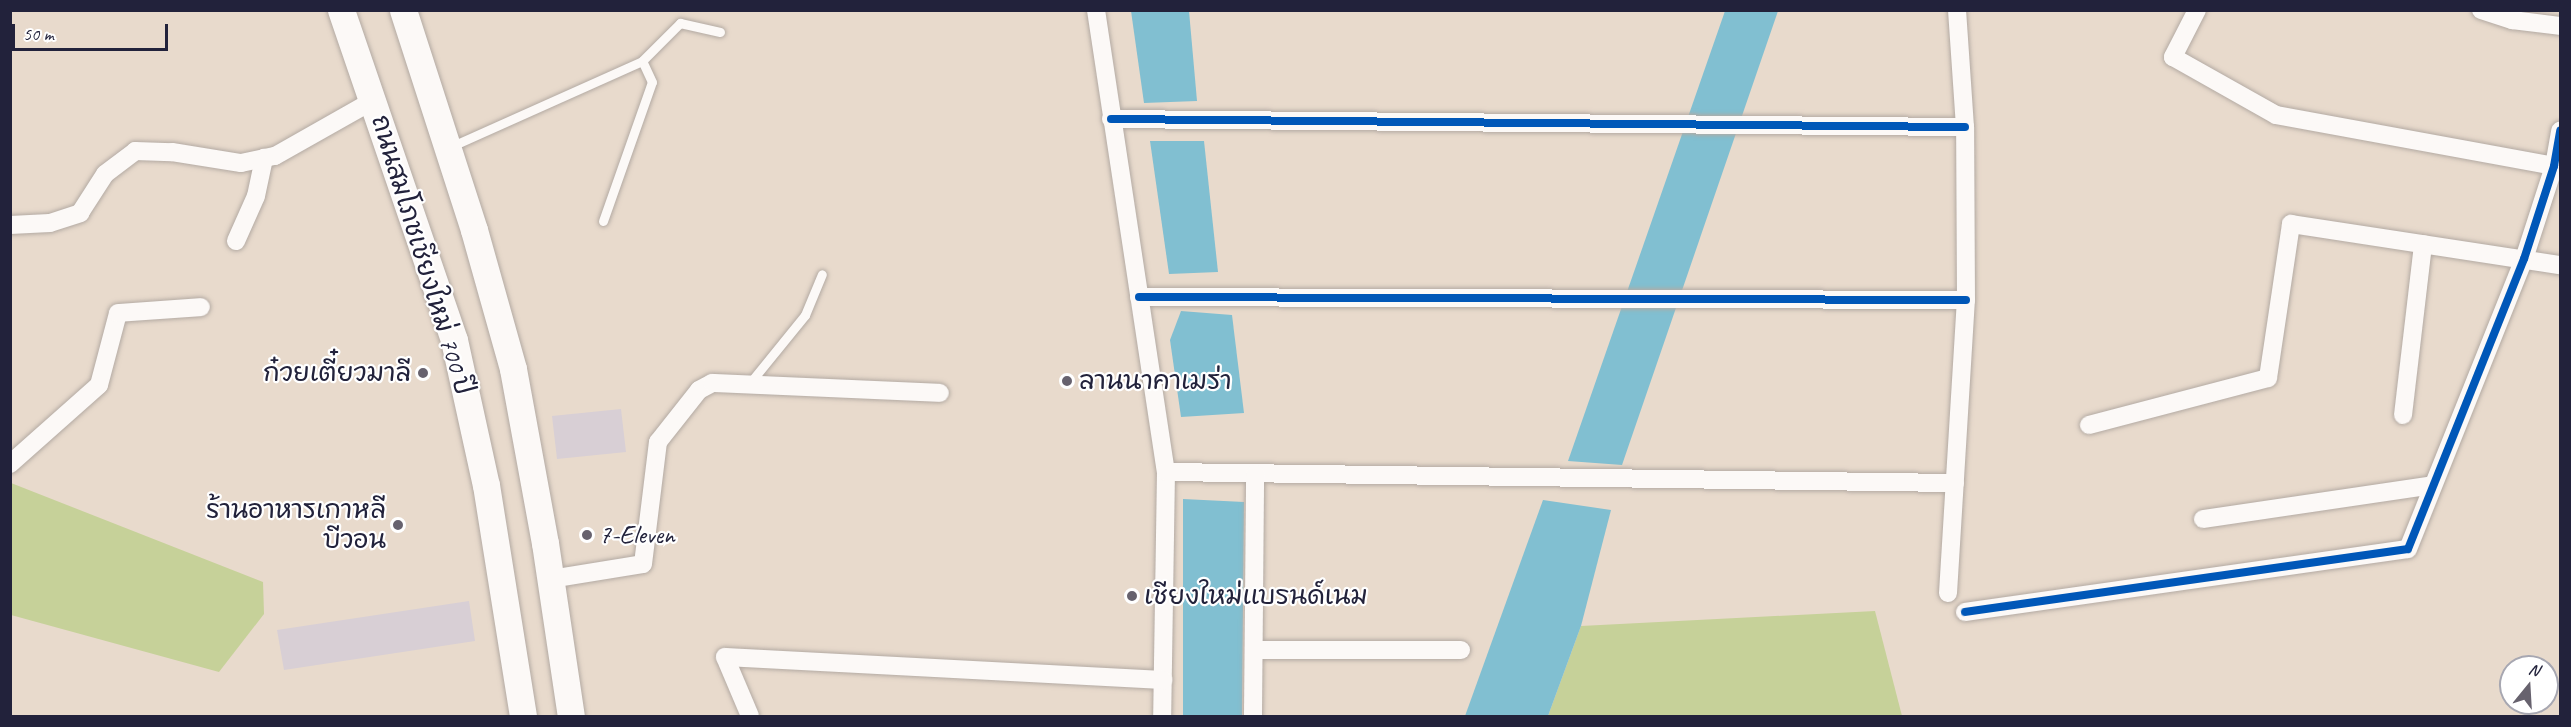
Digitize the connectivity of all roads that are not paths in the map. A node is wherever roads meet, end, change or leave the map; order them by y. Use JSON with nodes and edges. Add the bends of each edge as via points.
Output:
{"nodes":[{"id":1,"x":341,"y":10,"type":"edge"},
{"id":2,"x":403,"y":10,"type":"edge"},
{"id":3,"x":1096,"y":10,"type":"edge"},
{"id":4,"x":1958,"y":10,"type":"edge"},
{"id":5,"x":2197,"y":10,"type":"edge"},
{"id":6,"x":2481,"y":10,"type":"edge"},
{"id":7,"x":2560,"y":26,"type":"edge"},
{"id":8,"x":720,"y":32,"type":"dead end"},
{"id":9,"x":642,"y":61,"type":"junction"},
{"id":10,"x":374,"y":100,"type":"junction"},
{"id":11,"x":1111,"y":119,"type":"junction"},
{"id":12,"x":1965,"y":127,"type":"junction"},
{"id":13,"x":2560,"y":131,"type":"edge"},
{"id":14,"x":448,"y":148,"type":"junction"},
{"id":15,"x":264,"y":158,"type":"junction"},
{"id":16,"x":2554,"y":166,"type":"junction"},
{"id":17,"x":603,"y":221,"type":"dead end"},
{"id":18,"x":10,"y":225,"type":"edge"},
{"id":19,"x":236,"y":241,"type":"dead end"},
{"id":20,"x":2423,"y":244,"type":"junction"},
{"id":21,"x":2524,"y":259,"type":"junction"},
{"id":22,"x":2560,"y":265,"type":"edge"},
{"id":23,"x":822,"y":274,"type":"dead end"},
{"id":24,"x":1139,"y":297,"type":"junction"},
{"id":25,"x":1966,"y":300,"type":"junction"},
{"id":26,"x":201,"y":307,"type":"dead end"},
{"id":27,"x":749,"y":384,"type":"junction"},
{"id":28,"x":940,"y":393,"type":"dead end"},
{"id":29,"x":2403,"y":415,"type":"dead end"},
{"id":30,"x":2089,"y":425,"type":"dead end"},
{"id":31,"x":10,"y":464,"type":"edge"},
{"id":32,"x":1166,"y":472,"type":"junction"},
{"id":33,"x":1255,"y":474,"type":"junction"},
{"id":34,"x":1955,"y":483,"type":"junction"},
{"id":35,"x":2433,"y":485,"type":"junction"},
{"id":36,"x":2203,"y":519,"type":"dead end"},
{"id":37,"x":551,"y":579,"type":"junction"},
{"id":38,"x":1948,"y":593,"type":"dead end"},
{"id":39,"x":1965,"y":612,"type":"dead end"},
{"id":40,"x":1256,"y":650,"type":"junction"},
{"id":41,"x":1461,"y":650,"type":"dead end"},
{"id":42,"x":1163,"y":680,"type":"junction"},
{"id":43,"x":523,"y":717,"type":"edge"},
{"id":44,"x":571,"y":717,"type":"edge"},
{"id":45,"x":750,"y":717,"type":"edge"},
{"id":46,"x":1162,"y":717,"type":"edge"},
{"id":47,"x":1253,"y":717,"type":"edge"}],
"edges":[{"from":1,"to":10,"type":"main road","name":"ถนนสมโภชเชียงใหม่ 700 ปี"},
{"from":2,"to":14,"type":"main road","name":"ถนนสมโภชเชียงใหม่ 700 ปี"},
{"from":3,"to":11,"type":"street"},
{"from":4,"to":12,"type":"street"},
{"from":5,"to":16,"type":"street","via":[[2173,57],[2276,115]]},
{"from":6,"to":7,"type":"street","via":[[2512,20]]},
{"from":8,"to":9,"type":"lane","via":[[680,23]]},
{"from":9,"to":14,"type":"lane"},
{"from":9,"to":17,"type":"lane","via":[[652,82]]},
{"from":10,"to":15,"type":"street"},
{"from":10,"to":43,"type":"main road","name":"ถนนสมโภชเชียงใหม่ 700 ปี","via":[[454,340],[486,485]]},
{"from":11,"to":12,"type":"street"},
{"from":11,"to":24,"type":"street"},
{"from":12,"to":25,"type":"street"},
{"from":13,"to":16,"type":"street"},
{"from":14,"to":37,"type":"main road","name":"ถนนสมโภชเชียงใหม่ 700 ปี","via":[[513,369]]},
{"from":15,"to":18,"type":"street","via":[[241,163],[172,152],[135,151],[105,174],[80,213],[50,223]]},
{"from":15,"to":19,"type":"street","via":[[256,196]]},
{"from":16,"to":21,"type":"street"},
{"from":20,"to":21,"type":"street"},
{"from":20,"to":29,"type":"street"},
{"from":20,"to":30,"type":"street","via":[[2291,224],[2268,378]]},
{"from":21,"to":22,"type":"street"},
{"from":21,"to":35,"type":"street"},
{"from":23,"to":27,"type":"lane","via":[[806,315]]},
{"from":24,"to":25,"type":"street"},
{"from":24,"to":32,"type":"street"},
{"from":25,"to":34,"type":"street"},
{"from":26,"to":31,"type":"street","via":[[118,313],[99,385]]},
{"from":27,"to":28,"type":"street"},
{"from":27,"to":37,"type":"street","via":[[712,383],[699,390],[658,442],[643,564]]},
{"from":32,"to":33,"type":"street"},
{"from":32,"to":42,"type":"street"},
{"from":33,"to":34,"type":"street"},
{"from":33,"to":40,"type":"street"},
{"from":34,"to":38,"type":"street"},
{"from":35,"to":36,"type":"street"},
{"from":35,"to":39,"type":"street","via":[[2408,549]]},
{"from":37,"to":44,"type":"main road","name":"ถนนสมโภชเชียงใหม่ 700 ปี"},
{"from":40,"to":41,"type":"street"},
{"from":40,"to":47,"type":"street"},
{"from":42,"to":45,"type":"street","via":[[725,657]]},
{"from":42,"to":46,"type":"street"}]}
